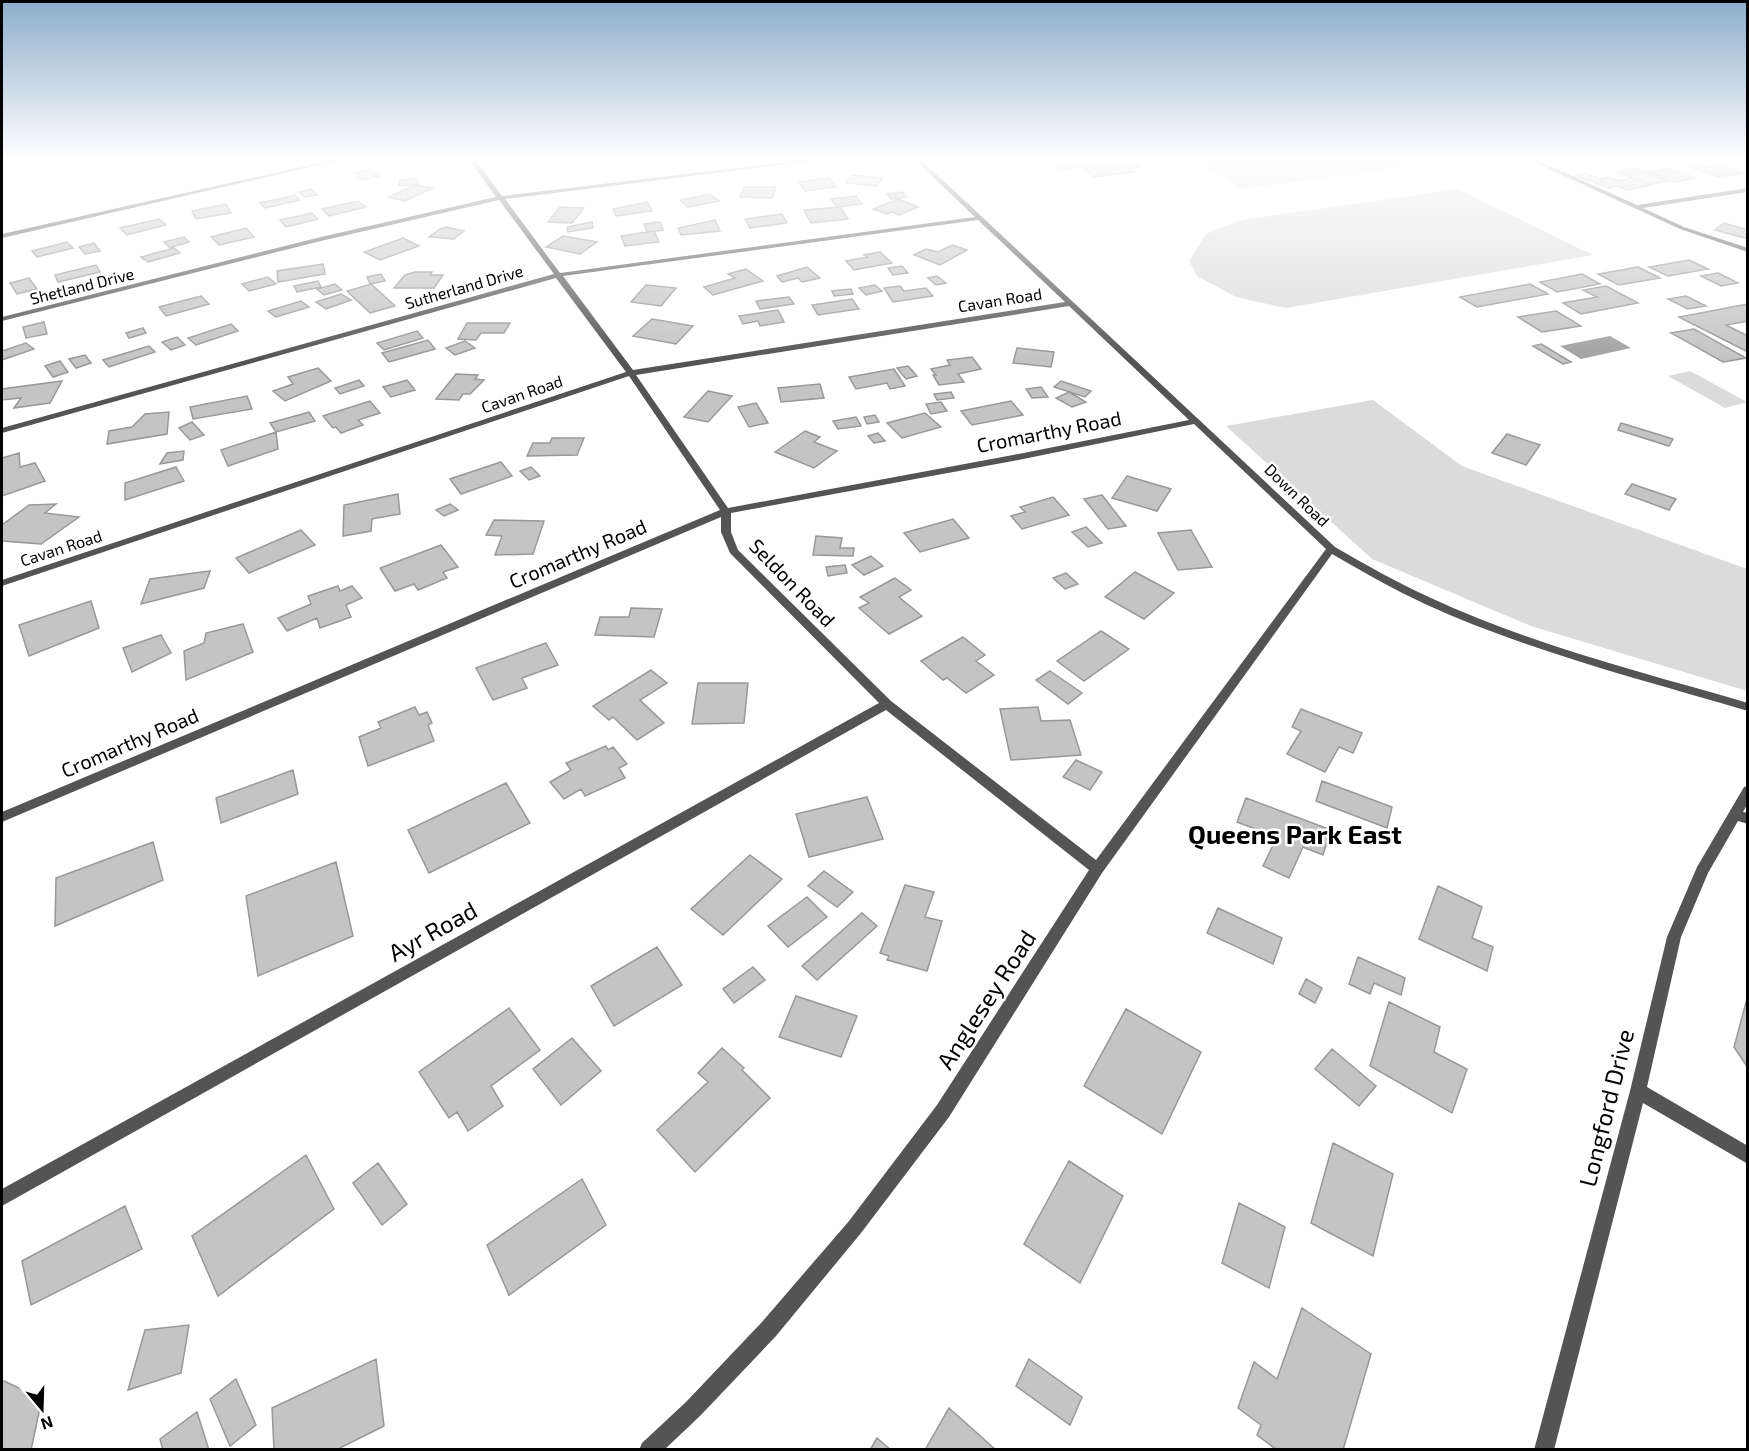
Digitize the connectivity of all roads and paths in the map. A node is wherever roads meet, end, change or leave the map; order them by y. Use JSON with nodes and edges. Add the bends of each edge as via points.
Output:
{"nodes":[{"id":1,"x":52,"y":225,"type":"edge"},
{"id":2,"x":382,"y":225,"type":"edge"},
{"id":3,"x":519,"y":225,"type":"edge"},
{"id":4,"x":930,"y":225,"type":"edge"},
{"id":5,"x":987,"y":225,"type":"edge"},
{"id":6,"x":1675,"y":225,"type":"edge"},
{"id":7,"x":2,"y":236,"type":"edge"},
{"id":8,"x":1748,"y":250,"type":"edge"},
{"id":9,"x":558,"y":275,"type":"junction"},
{"id":10,"x":1070,"y":304,"type":"junction"},
{"id":11,"x":2,"y":320,"type":"edge"},
{"id":12,"x":632,"y":373,"type":"junction"},
{"id":13,"x":1197,"y":421,"type":"junction"},
{"id":14,"x":2,"y":431,"type":"edge"},
{"id":15,"x":726,"y":511,"type":"junction"},
{"id":16,"x":1331,"y":549,"type":"junction"},
{"id":17,"x":2,"y":583,"type":"edge"},
{"id":18,"x":887,"y":704,"type":"junction"},
{"id":19,"x":1748,"y":707,"type":"edge"},
{"id":20,"x":1748,"y":791,"type":"edge"},
{"id":21,"x":2,"y":817,"type":"edge"},
{"id":22,"x":1741,"y":817,"type":"edge"},
{"id":23,"x":1097,"y":869,"type":"junction"},
{"id":24,"x":1638,"y":1091,"type":"junction"},
{"id":25,"x":1748,"y":1156,"type":"edge"},
{"id":26,"x":2,"y":1198,"type":"edge"},
{"id":27,"x":649,"y":1449,"type":"edge"},
{"id":28,"x":1544,"y":1449,"type":"edge"}],
"edges":[{"from":1,"to":7,"type":"street"},
{"from":2,"to":11,"type":"street","name":"Shetland Drive"},
{"from":3,"to":9,"type":"street","name":"Seldon Road"},
{"from":4,"to":9,"type":"street","name":"Sutherland Drive"},
{"from":5,"to":10,"type":"street","name":"Down Road"},
{"from":6,"to":8,"type":"street"},
{"from":9,"to":12,"type":"street","name":"Seldon Road"},
{"from":9,"to":14,"type":"street","name":"Sutherland Drive"},
{"from":10,"to":12,"type":"street","name":"Cavan Road"},
{"from":10,"to":13,"type":"street","name":"Down Road"},
{"from":12,"to":15,"type":"street","name":"Seldon Road"},
{"from":12,"to":17,"type":"street","name":"Cavan Road"},
{"from":13,"to":15,"type":"street","name":"Cromarthy Road"},
{"from":13,"to":16,"type":"street","name":"Down Road"},
{"from":15,"to":18,"type":"street","name":"Seldon Road","via":[[726,532],[734,551]]},
{"from":15,"to":21,"type":"street","name":"Cromarthy Road"},
{"from":16,"to":19,"type":"street","name":"Down Road","via":[[1375,577],[1499,630]]},
{"from":16,"to":23,"type":"street","name":"Anglesey Road"},
{"from":18,"to":23,"type":"street","name":"Seldon Road"},
{"from":18,"to":26,"type":"street","name":"Ayr Road"},
{"from":20,"to":22,"type":"street","name":"Longford Drive"},
{"from":22,"to":24,"type":"street","name":"Longford Drive","via":[[1702,871],[1674,937]]},
{"from":23,"to":27,"type":"street","name":"Anglesey Road","via":[[943,1111],[855,1227],[769,1329]]},
{"from":24,"to":25,"type":"street"},
{"from":24,"to":28,"type":"street","name":"Longford Drive"}]}
